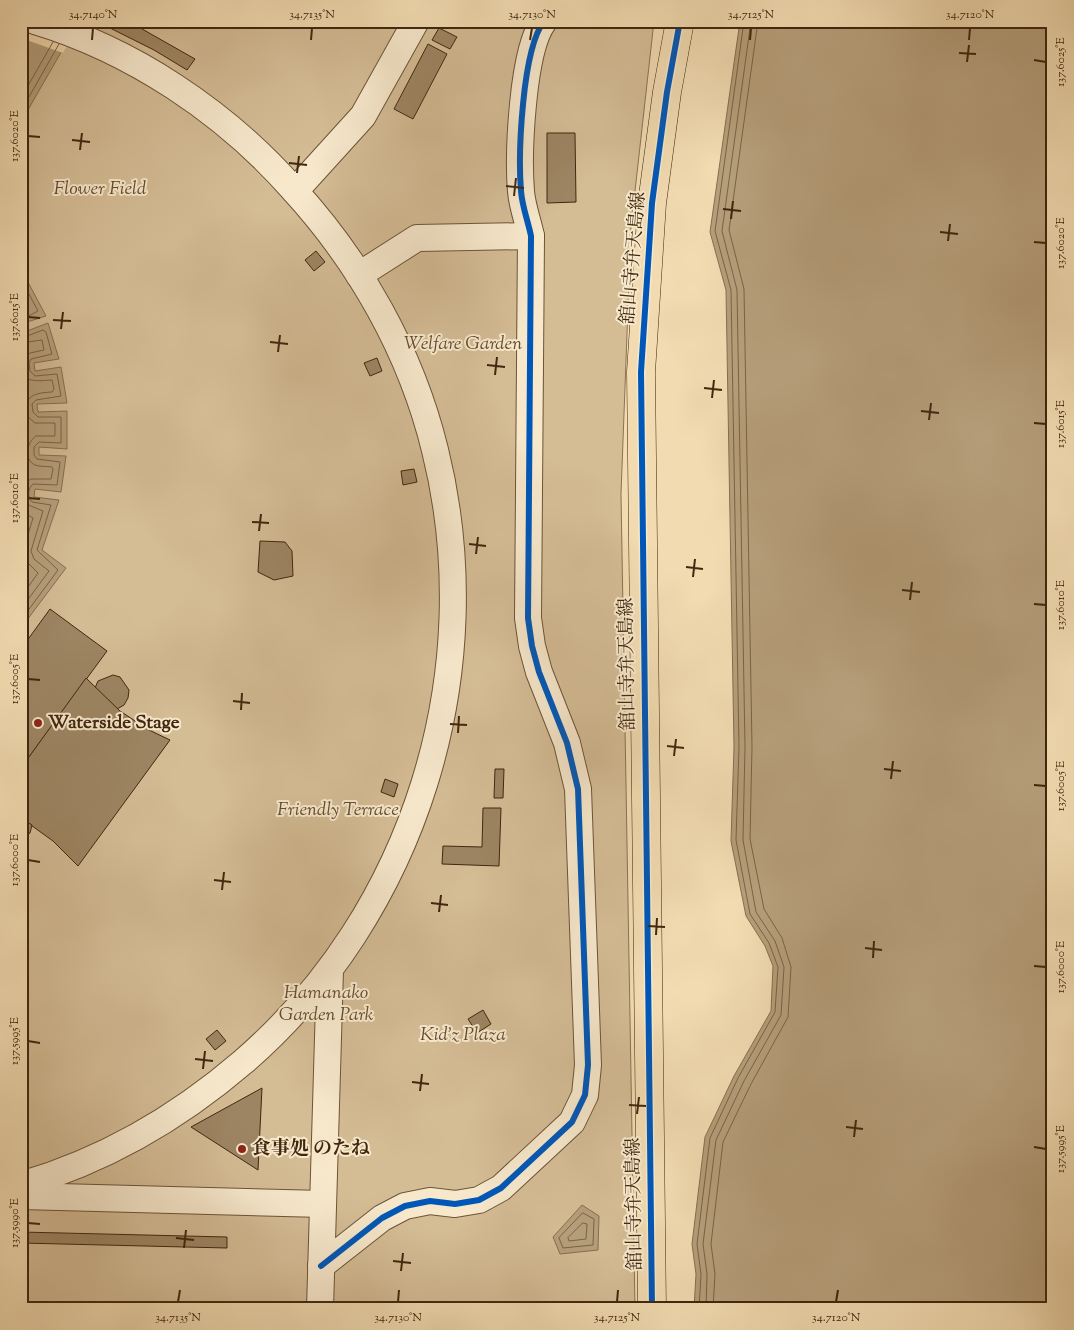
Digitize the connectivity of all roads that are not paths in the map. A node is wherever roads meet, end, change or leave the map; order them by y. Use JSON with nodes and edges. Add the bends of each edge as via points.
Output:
{"nodes":[{"id":1,"x":35,"y":21,"type":"edge"},
{"id":2,"x":416,"y":21,"type":"edge"},
{"id":3,"x":544,"y":21,"type":"edge"},
{"id":4,"x":680,"y":21,"type":"edge"},
{"id":5,"x":295,"y":191,"type":"junction"},
{"id":6,"x":531,"y":236,"type":"junction"},
{"id":7,"x":359,"y":275,"type":"junction"},
{"id":8,"x":330,"y":970,"type":"junction"},
{"id":9,"x":21,"y":1185,"type":"edge"},
{"id":10,"x":21,"y":1196,"type":"edge"},
{"id":11,"x":322,"y":1204,"type":"junction"},
{"id":12,"x":321,"y":1266,"type":"junction"},
{"id":13,"x":320,"y":1304,"type":"edge"},
{"id":14,"x":652,"y":1309,"type":"edge"}],
"edges":[{"from":1,"to":5,"type":"lane","via":[[94,44],[176,89],[235,132]]},
{"from":2,"to":5,"type":"lane","via":[[363,116]]},
{"from":3,"to":6,"type":"lane","via":[[528,62],[520,170],[521,194]]},
{"from":4,"to":14,"type":"main road","name":"舘山寺弁天島線","via":[[652,203],[641,372]]},
{"from":5,"to":7,"type":"lane","via":[[312,209]]},
{"from":6,"to":7,"type":"lane","via":[[417,238]]},
{"from":6,"to":12,"type":"lane","via":[[528,618],[539,672],[567,744],[578,789],[588,1065],[585,1095],[572,1122],[500,1188],[479,1200],[455,1204],[430,1201],[405,1206],[382,1218]]},
{"from":7,"to":8,"type":"lane","via":[[399,348],[420,398],[436,451],[452,559],[453,614],[442,723],[428,776],[388,878]]},
{"from":8,"to":9,"type":"lane","via":[[261,1047],[180,1110],[90,1160]]},
{"from":8,"to":11,"type":"lane"},
{"from":10,"to":11,"type":"lane"},
{"from":11,"to":12,"type":"lane"},
{"from":12,"to":13,"type":"lane"}]}
